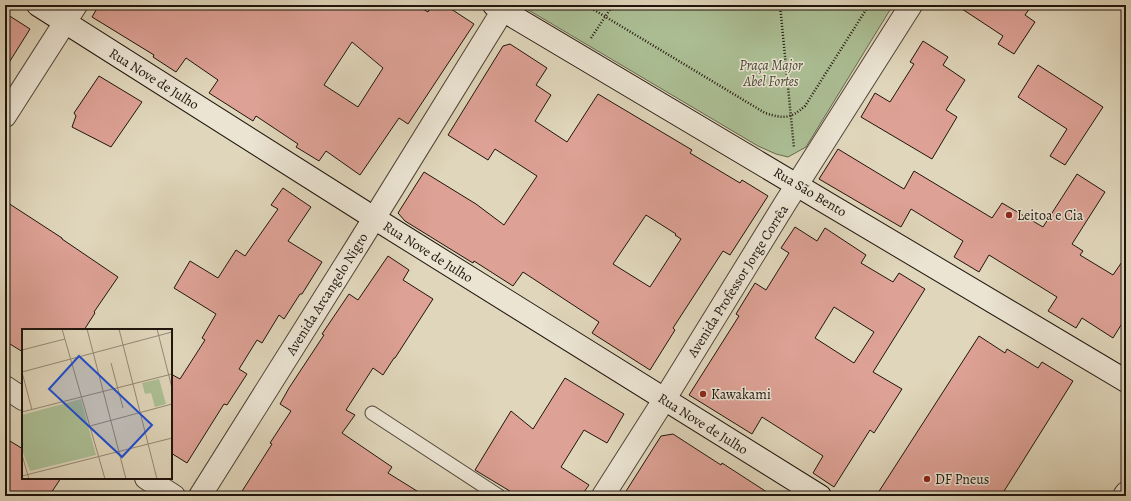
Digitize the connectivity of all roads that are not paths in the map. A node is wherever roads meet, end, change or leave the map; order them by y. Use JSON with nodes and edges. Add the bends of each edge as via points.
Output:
{"nodes":[{"id":1,"x":38,"y":5,"type":"edge"},
{"id":2,"x":911,"y":5,"type":"edge"},
{"id":3,"x":499,"y":7,"type":"edge"},
{"id":4,"x":70,"y":14,"type":"edge"},
{"id":5,"x":5,"y":116,"type":"edge"},
{"id":6,"x":797,"y":184,"type":"junction"},
{"id":7,"x":374,"y":218,"type":"junction"},
{"id":8,"x":1126,"y":381,"type":"edge"},
{"id":9,"x":5,"y":387,"type":"edge"},
{"id":10,"x":22,"y":398,"type":"edge"},
{"id":11,"x":664,"y":400,"type":"junction"},
{"id":12,"x":372,"y":413,"type":"dead end"},
{"id":13,"x":148,"y":479,"type":"edge"},
{"id":14,"x":1126,"y":493,"type":"edge"},
{"id":15,"x":174,"y":496,"type":"edge"},
{"id":16,"x":200,"y":496,"type":"edge"},
{"id":17,"x":499,"y":496,"type":"edge"},
{"id":18,"x":603,"y":496,"type":"edge"},
{"id":19,"x":820,"y":496,"type":"edge"},
{"id":20,"x":1124,"y":496,"type":"edge"}],
"edges":[{"from":1,"to":4,"type":"street","name":"Rua Nove de Julho"},
{"from":2,"to":6,"type":"street","name":"Avenida Professor Jorge Corrêa"},
{"from":3,"to":6,"type":"street","name":"Rua São Bento"},
{"from":3,"to":7,"type":"street","name":"Avenida Arcangelo Nigro"},
{"from":4,"to":5,"type":"street"},
{"from":4,"to":7,"type":"street","name":"Rua Nove de Julho"},
{"from":6,"to":8,"type":"street","name":"Rua São Bento"},
{"from":6,"to":11,"type":"street","name":"Avenida Professor Jorge Corrêa"},
{"from":7,"to":11,"type":"street","name":"Rua Nove de Julho"},
{"from":7,"to":16,"type":"street","name":"Avenida Arcangelo Nigro"},
{"from":9,"to":10,"type":"street"},
{"from":11,"to":18,"type":"street","name":"Avenida Professor Jorge Corrêa"},
{"from":11,"to":19,"type":"street","name":"Rua Nove de Julho"},
{"from":12,"to":17,"type":"lane"},
{"from":13,"to":15,"type":"street"},
{"from":14,"to":20,"type":"street"}]}
